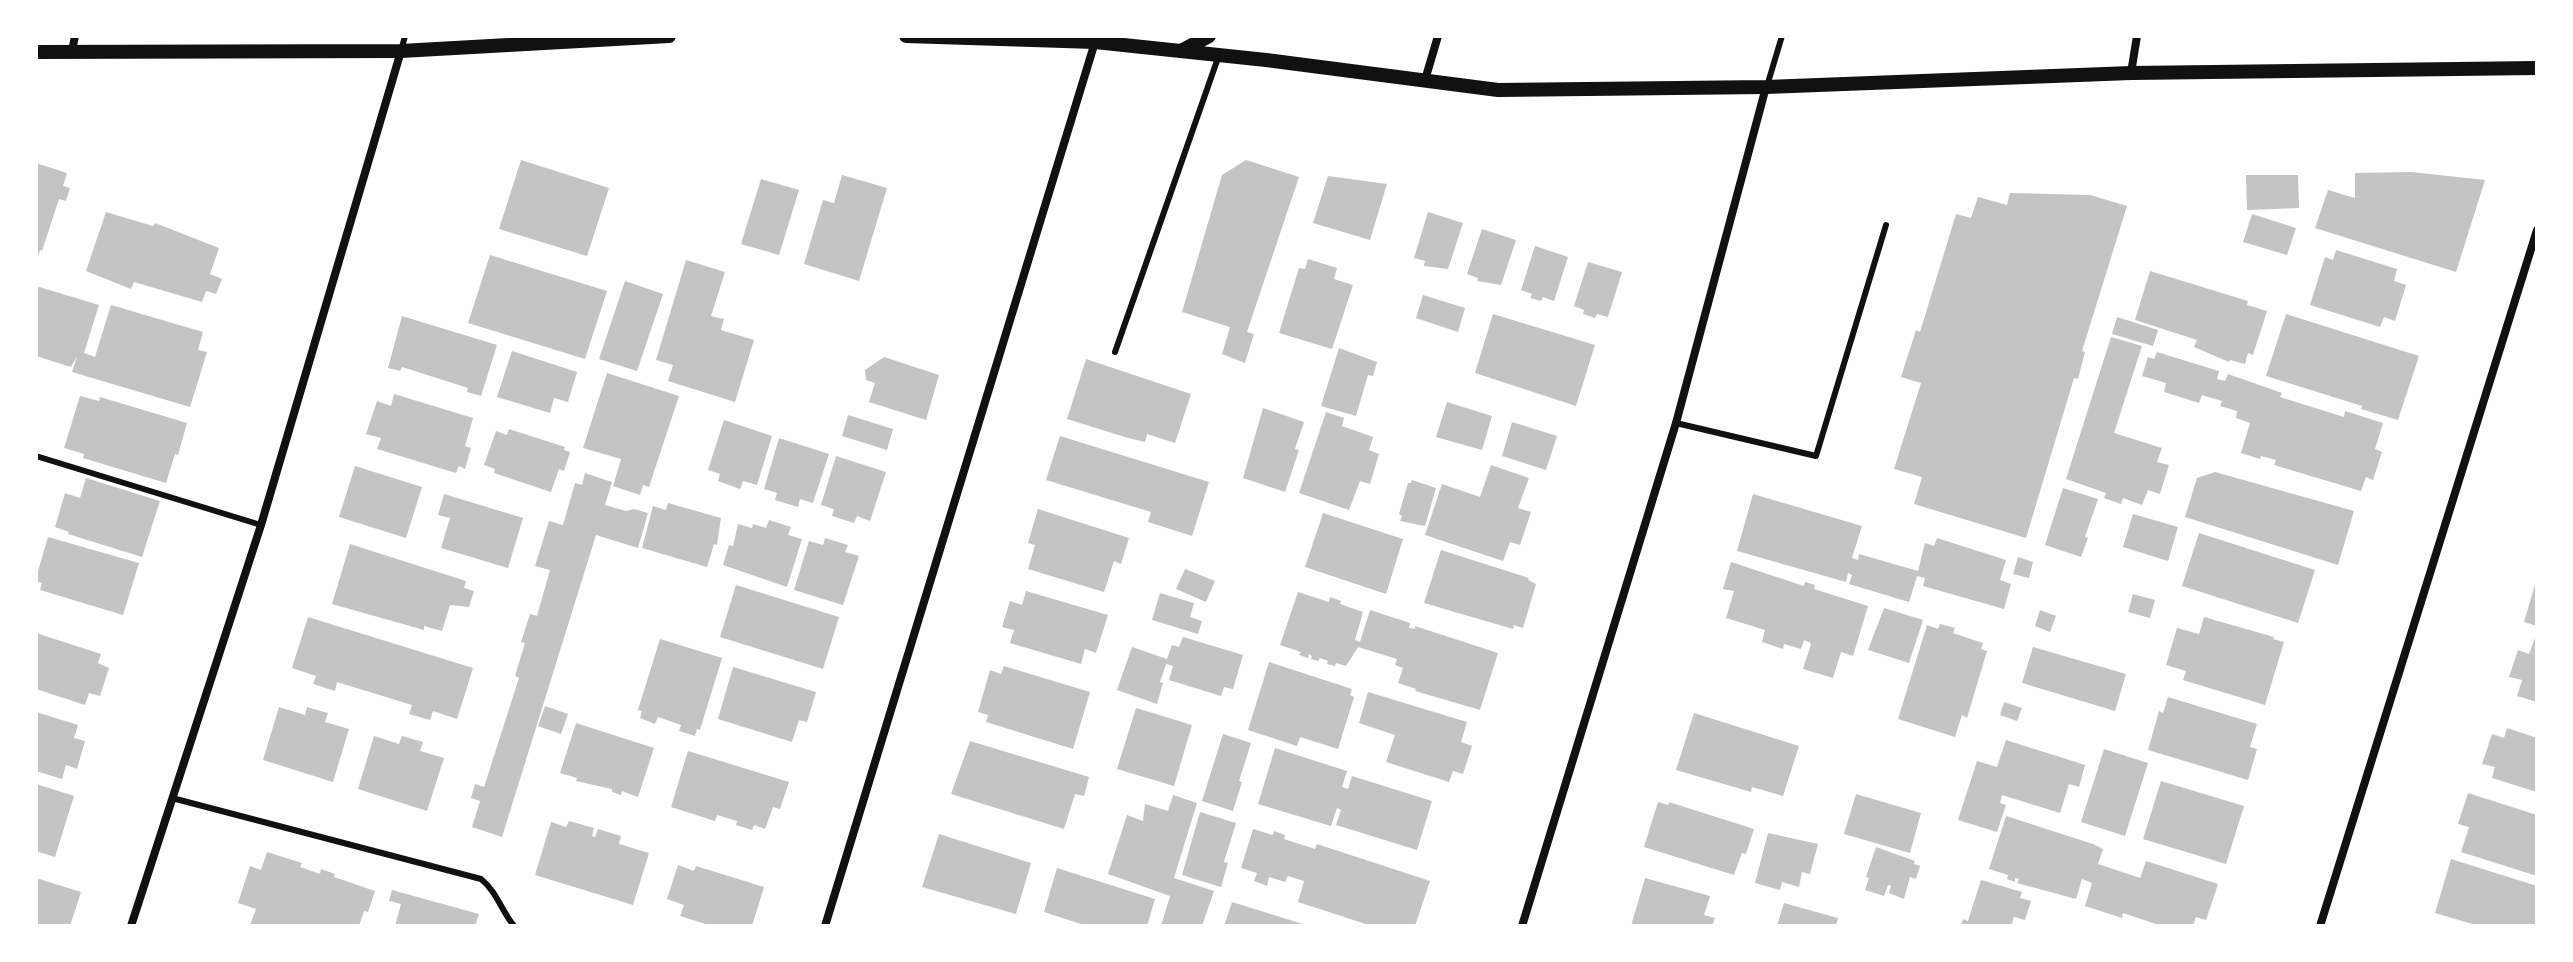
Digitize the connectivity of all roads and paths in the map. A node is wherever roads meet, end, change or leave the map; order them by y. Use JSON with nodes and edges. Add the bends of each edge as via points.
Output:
{"nodes":[{"id":1,"x":405,"y":36,"type":"edge"},
{"id":2,"x":669,"y":36,"type":"edge"},
{"id":3,"x":906,"y":36,"type":"edge"},
{"id":4,"x":1209,"y":36,"type":"edge"},
{"id":5,"x":1438,"y":36,"type":"edge"},
{"id":6,"x":1782,"y":36,"type":"edge"},
{"id":7,"x":2137,"y":36,"type":"edge"},
{"id":8,"x":1095,"y":42,"type":"junction"},
{"id":9,"x":74,"y":44,"type":"edge"},
{"id":10,"x":401,"y":51,"type":"junction"},
{"id":11,"x":1180,"y":51,"type":"junction"},
{"id":12,"x":36,"y":52,"type":"edge"},
{"id":13,"x":1219,"y":55,"type":"junction"},
{"id":14,"x":2537,"y":68,"type":"edge"},
{"id":15,"x":2131,"y":73,"type":"junction"},
{"id":16,"x":1425,"y":80,"type":"junction"},
{"id":17,"x":1766,"y":87,"type":"junction"},
{"id":18,"x":1886,"y":225,"type":"dead end"},
{"id":19,"x":2537,"y":230,"type":"edge"},
{"id":20,"x":1115,"y":352,"type":"dead end"},
{"id":21,"x":1676,"y":423,"type":"junction"},
{"id":22,"x":36,"y":456,"type":"edge"},
{"id":23,"x":261,"y":525,"type":"junction"},
{"id":24,"x":172,"y":798,"type":"junction"},
{"id":25,"x":131,"y":926,"type":"edge"},
{"id":26,"x":514,"y":926,"type":"edge"},
{"id":27,"x":825,"y":926,"type":"edge"},
{"id":28,"x":1522,"y":926,"type":"edge"},
{"id":29,"x":2320,"y":926,"type":"edge"}],
"edges":[{"from":1,"to":10,"type":"lane"},
{"from":2,"to":10,"type":"street"},
{"from":3,"to":8,"type":"street"},
{"from":4,"to":11,"type":"street"},
{"from":5,"to":16,"type":"street"},
{"from":6,"to":17,"type":"lane"},
{"from":7,"to":15,"type":"street"},
{"from":8,"to":11,"type":"street"},
{"from":8,"to":27,"type":"street"},
{"from":9,"to":10,"type":"street"},
{"from":9,"to":12,"type":"street"},
{"from":10,"to":23,"type":"street"},
{"from":11,"to":13,"type":"street"},
{"from":13,"to":16,"type":"street"},
{"from":13,"to":20,"type":"lane"},
{"from":14,"to":15,"type":"street"},
{"from":15,"to":17,"type":"street"},
{"from":16,"to":17,"type":"street","via":[[1498,90]]},
{"from":17,"to":21,"type":"street"},
{"from":18,"to":21,"type":"lane","via":[[1816,456]]},
{"from":19,"to":29,"type":"street"},
{"from":21,"to":28,"type":"street"},
{"from":22,"to":23,"type":"lane"},
{"from":23,"to":24,"type":"street"},
{"from":24,"to":25,"type":"street"},
{"from":24,"to":26,"type":"lane","via":[[481,879],[495,890]]}]}
